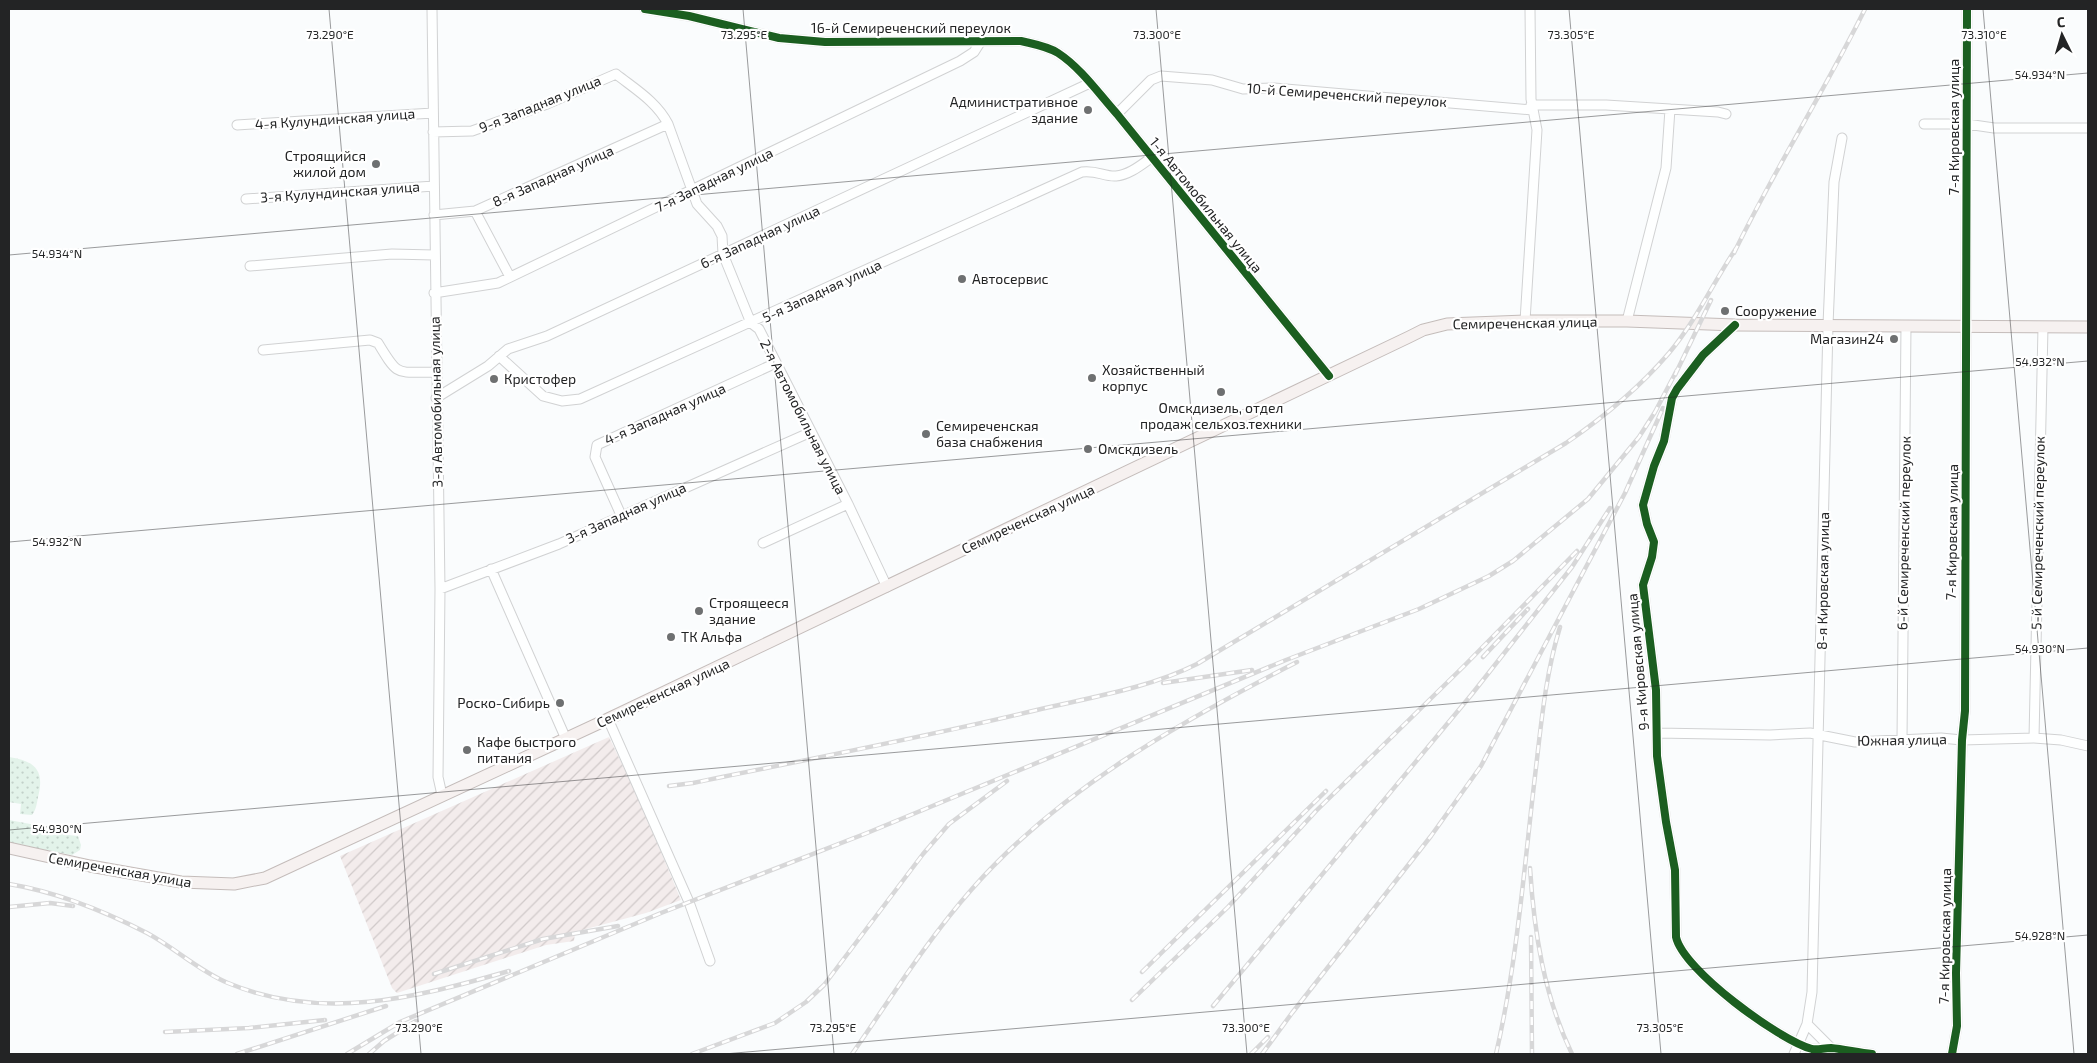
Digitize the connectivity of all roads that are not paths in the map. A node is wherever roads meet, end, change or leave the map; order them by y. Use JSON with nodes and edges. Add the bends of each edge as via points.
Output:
{"nodes":[{"id":1,"x":432,"y":9,"type":"edge"},
{"id":2,"x":645,"y":9,"type":"edge"},
{"id":3,"x":1530,"y":9,"type":"edge"},
{"id":4,"x":1966,"y":9,"type":"edge"},
{"id":5,"x":981,"y":41,"type":"junction"},
{"id":6,"x":1058,"y":53,"type":"joint"},
{"id":7,"x":616,"y":74,"type":"joint"},
{"id":8,"x":1090,"y":84,"type":"junction"},
{"id":9,"x":1532,"y":107,"type":"junction"},
{"id":10,"x":1670,"y":109,"type":"junction"},
{"id":11,"x":433,"y":113,"type":"junction"},
{"id":12,"x":1117,"y":114,"type":"junction"},
{"id":13,"x":1726,"y":114,"type":"dead end"},
{"id":14,"x":668,"y":124,"type":"junction"},
{"id":15,"x":1924,"y":124,"type":"dead end"},
{"id":16,"x":1967,"y":124,"type":"junction"},
{"id":17,"x":237,"y":125,"type":"dead end"},
{"id":18,"x":2088,"y":128,"type":"edge"},
{"id":19,"x":433,"y":132,"type":"junction"},
{"id":20,"x":1842,"y":138,"type":"dead end"},
{"id":21,"x":1152,"y":158,"type":"junction"},
{"id":22,"x":434,"y":186,"type":"junction"},
{"id":23,"x":691,"y":191,"type":"junction"},
{"id":24,"x":246,"y":199,"type":"dead end"},
{"id":25,"x":475,"y":212,"type":"junction"},
{"id":26,"x":434,"y":215,"type":"junction"},
{"id":27,"x":723,"y":254,"type":"junction"},
{"id":28,"x":434,"y":255,"type":"junction"},
{"id":29,"x":250,"y":266,"type":"dead end"},
{"id":30,"x":510,"y":277,"type":"junction"},
{"id":31,"x":434,"y":294,"type":"junction"},
{"id":32,"x":1525,"y":321,"type":"junction"},
{"id":33,"x":1627,"y":321,"type":"junction"},
{"id":34,"x":751,"y":323,"type":"junction"},
{"id":35,"x":1735,"y":325,"type":"junction"},
{"id":36,"x":1828,"y":325,"type":"junction"},
{"id":37,"x":1906,"y":326,"type":"junction"},
{"id":38,"x":1966,"y":326,"type":"junction"},
{"id":39,"x":2043,"y":327,"type":"junction"},
{"id":40,"x":2088,"y":327,"type":"edge"},
{"id":41,"x":263,"y":350,"type":"dead end"},
{"id":42,"x":499,"y":356,"type":"junction"},
{"id":43,"x":776,"y":363,"type":"junction"},
{"id":44,"x":436,"y":372,"type":"junction"},
{"id":45,"x":1329,"y":376,"type":"junction"},
{"id":46,"x":436,"y":398,"type":"junction"},
{"id":47,"x":811,"y":432,"type":"junction"},
{"id":48,"x":848,"y":504,"type":"junction"},
{"id":49,"x":622,"y":515,"type":"junction"},
{"id":50,"x":763,"y":542,"type":"dead end"},
{"id":51,"x":491,"y":569,"type":"junction"},
{"id":52,"x":887,"y":587,"type":"junction"},
{"id":53,"x":440,"y":589,"type":"junction"},
{"id":54,"x":608,"y":719,"type":"junction"},
{"id":55,"x":1657,"y":733,"type":"junction"},
{"id":56,"x":1819,"y":733,"type":"junction"},
{"id":57,"x":2034,"y":738,"type":"junction"},
{"id":58,"x":566,"y":739,"type":"junction"},
{"id":59,"x":1902,"y":740,"type":"junction"},
{"id":60,"x":1962,"y":740,"type":"junction"},
{"id":61,"x":2088,"y":746,"type":"edge"},
{"id":62,"x":442,"y":795,"type":"junction"},
{"id":63,"x":9,"y":848,"type":"edge"},
{"id":64,"x":710,"y":961,"type":"dead end"},
{"id":65,"x":1807,"y":1024,"type":"junction"},
{"id":66,"x":1800,"y":1043,"type":"junction"},
{"id":67,"x":1830,"y":1048,"type":"junction"},
{"id":68,"x":1794,"y":1054,"type":"edge"},
{"id":69,"x":1872,"y":1054,"type":"edge"},
{"id":70,"x":1952,"y":1054,"type":"edge"}],
"edges":[{"from":1,"to":11,"type":"street","name":"3-я Автомобильная улица"},
{"from":2,"to":5,"type":"street","name":"16-й Семиреченский переулок","via":[[779,38],[825,42]]},
{"from":3,"to":9,"type":"street"},
{"from":4,"to":16,"type":"street","name":"7-я Кировская улица"},
{"from":5,"to":6,"type":"street","name":"16-й Семиреченский переулок","via":[[1021,41]]},
{"from":5,"to":23,"type":"street","name":"7-я Западная улица","via":[[974,52],[960,61]]},
{"from":6,"to":8,"type":"street","name":"1-я Автомобильная улица"},
{"from":7,"to":14,"type":"street","name":"2-я Автомобильная улица","via":[[653,103]]},
{"from":7,"to":19,"type":"street","name":"9-я Западная улица","via":[[472,131]]},
{"from":8,"to":12,"type":"street","name":"1-я Автомобильная улица"},
{"from":8,"to":27,"type":"street","name":"6-я Западная улица"},
{"from":9,"to":10,"type":"street","name":"10-й Семиреченский переулок","via":[[1606,105]]},
{"from":9,"to":12,"type":"street","name":"10-й Семиреченский переулок","via":[[1283,88],[1243,88],[1212,80],[1161,76],[1151,80]]},
{"from":9,"to":32,"type":"street","via":[[1537,130]]},
{"from":10,"to":13,"type":"street","name":"10-й Семиреченский переулок"},
{"from":10,"to":33,"type":"street","via":[[1666,168]]},
{"from":11,"to":17,"type":"street","name":"4-я Кулундинская улица"},
{"from":11,"to":19,"type":"street","name":"3-я Автомобильная улица"},
{"from":12,"to":21,"type":"street","name":"1-я Автомобильная улица"},
{"from":14,"to":23,"type":"street","name":"2-я Автомобильная улица"},
{"from":14,"to":25,"type":"street","name":"8-я Западная улица"},
{"from":15,"to":16,"type":"street"},
{"from":16,"to":18,"type":"street","via":[[1994,128]]},
{"from":16,"to":38,"type":"street","name":"7-я Кировская улица"},
{"from":19,"to":22,"type":"street","name":"3-я Автомобильная улица"},
{"from":20,"to":36,"type":"street","name":"8-я Кировская улица","via":[[1834,182]]},
{"from":21,"to":34,"type":"street","name":"5-я Западная улица","via":[[1130,172],[1116,176],[1093,170],[1082,172]]},
{"from":21,"to":45,"type":"street","name":"1-я Автомобильная улица"},
{"from":22,"to":24,"type":"street","name":"3-я Кулундинская улица"},
{"from":22,"to":26,"type":"street","name":"3-я Автомобильная улица"},
{"from":23,"to":27,"type":"street","name":"2-я Автомобильная улица","via":[[717,226],[722,236]]},
{"from":23,"to":30,"type":"street","name":"7-я Западная улица"},
{"from":25,"to":26,"type":"street","name":"8-я Западная улица"},
{"from":25,"to":30,"type":"street"},
{"from":26,"to":28,"type":"street","name":"3-я Автомобильная улица"},
{"from":27,"to":34,"type":"street","name":"2-я Автомобильная улица"},
{"from":27,"to":42,"type":"street","name":"6-я Западная улица","via":[[547,336],[508,349]]},
{"from":28,"to":29,"type":"street","via":[[392,254]]},
{"from":28,"to":31,"type":"street","name":"3-я Автомобильная улица"},
{"from":30,"to":31,"type":"street","name":"7-я Западная улица","via":[[498,283]]},
{"from":31,"to":44,"type":"street","name":"3-я Автомобильная улица"},
{"from":32,"to":33,"type":"main road","name":"Семиреченская улица"},
{"from":32,"to":45,"type":"main road","name":"Семиреченская улица","via":[[1464,322],[1434,327]]},
{"from":33,"to":35,"type":"main road","name":"Семиреченская улица"},
{"from":34,"to":42,"type":"street","name":"5-я Западная улица","via":[[580,399],[562,401],[544,396]]},
{"from":34,"to":43,"type":"street","name":"2-я Автомобильная улица","via":[[759,329]]},
{"from":35,"to":36,"type":"main road","name":"Семиреченская улица"},
{"from":35,"to":55,"type":"street","name":"9-я Кировская улица","via":[[1703,355],[1676,388],[1644,505],[1654,542],[1643,585],[1656,690]]},
{"from":36,"to":37,"type":"main road","name":"Семиреченская улица"},
{"from":36,"to":56,"type":"street","name":"8-я Кировская улица"},
{"from":37,"to":38,"type":"main road","name":"Семиреченская улица"},
{"from":37,"to":59,"type":"street","name":"6-й Семиреченский переулок"},
{"from":38,"to":39,"type":"main road","name":"Семиреченская улица"},
{"from":38,"to":60,"type":"street","name":"7-я Кировская улица","via":[[1965,711]]},
{"from":39,"to":40,"type":"main road","name":"Семиреченская улица"},
{"from":39,"to":57,"type":"street","name":"5-й Семиреченский переулок"},
{"from":41,"to":44,"type":"street","via":[[370,340],[378,343],[393,367],[401,372]]},
{"from":42,"to":46,"type":"street","name":"6-я Западная улица"},
{"from":43,"to":47,"type":"street","name":"2-я Автомобильная улица"},
{"from":43,"to":49,"type":"street","name":"4-я Западная улица","via":[[597,445],[595,457]]},
{"from":44,"to":46,"type":"street","name":"3-я Автомобильная улица"},
{"from":45,"to":52,"type":"main road","name":"Семиреченская улица"},
{"from":46,"to":53,"type":"street","name":"3-я Автомобильная улица"},
{"from":47,"to":48,"type":"street","name":"2-я Автомобильная улица"},
{"from":47,"to":49,"type":"street","name":"3-я Западная улица"},
{"from":48,"to":50,"type":"street"},
{"from":48,"to":52,"type":"street","name":"2-я Автомобильная улица"},
{"from":49,"to":51,"type":"street","name":"3-я Западная улица"},
{"from":51,"to":53,"type":"street","name":"3-я Западная улица"},
{"from":51,"to":58,"type":"street"},
{"from":52,"to":54,"type":"main road","name":"Семиреченская улица"},
{"from":53,"to":62,"type":"street","name":"3-я Автомобильная улица","via":[[438,777]]},
{"from":54,"to":58,"type":"main road","name":"Семиреченская улица"},
{"from":54,"to":64,"type":"street","via":[[688,902]]},
{"from":55,"to":56,"type":"street","name":"Южная улица"},
{"from":55,"to":66,"type":"street","name":"9-я Кировская улица","via":[[1659,772],[1675,870],[1677,945],[1686,958],[1739,1005],[1772,1029]]},
{"from":56,"to":59,"type":"street","name":"Южная улица","via":[[1855,742]]},
{"from":56,"to":65,"type":"street","name":"8-я Кировская улица","via":[[1812,992]]},
{"from":57,"to":60,"type":"street","name":"Южная улица"},
{"from":57,"to":61,"type":"street","name":"Южная улица"},
{"from":58,"to":62,"type":"main road","name":"Семиреченская улица"},
{"from":59,"to":60,"type":"street","name":"Южная улица"},
{"from":60,"to":70,"type":"street","name":"7-я Кировская улица","via":[[1956,1026]]},
{"from":62,"to":63,"type":"main road","name":"Семиреченская улица","via":[[265,878],[234,884],[181,882]]},
{"from":65,"to":66,"type":"street","name":"8-я Кировская улица"},
{"from":65,"to":67,"type":"street"},
{"from":66,"to":67,"type":"street","via":[[1814,1049]]},
{"from":66,"to":68,"type":"street","name":"8-я Кировская улица"},
{"from":67,"to":69,"type":"street"}]}
